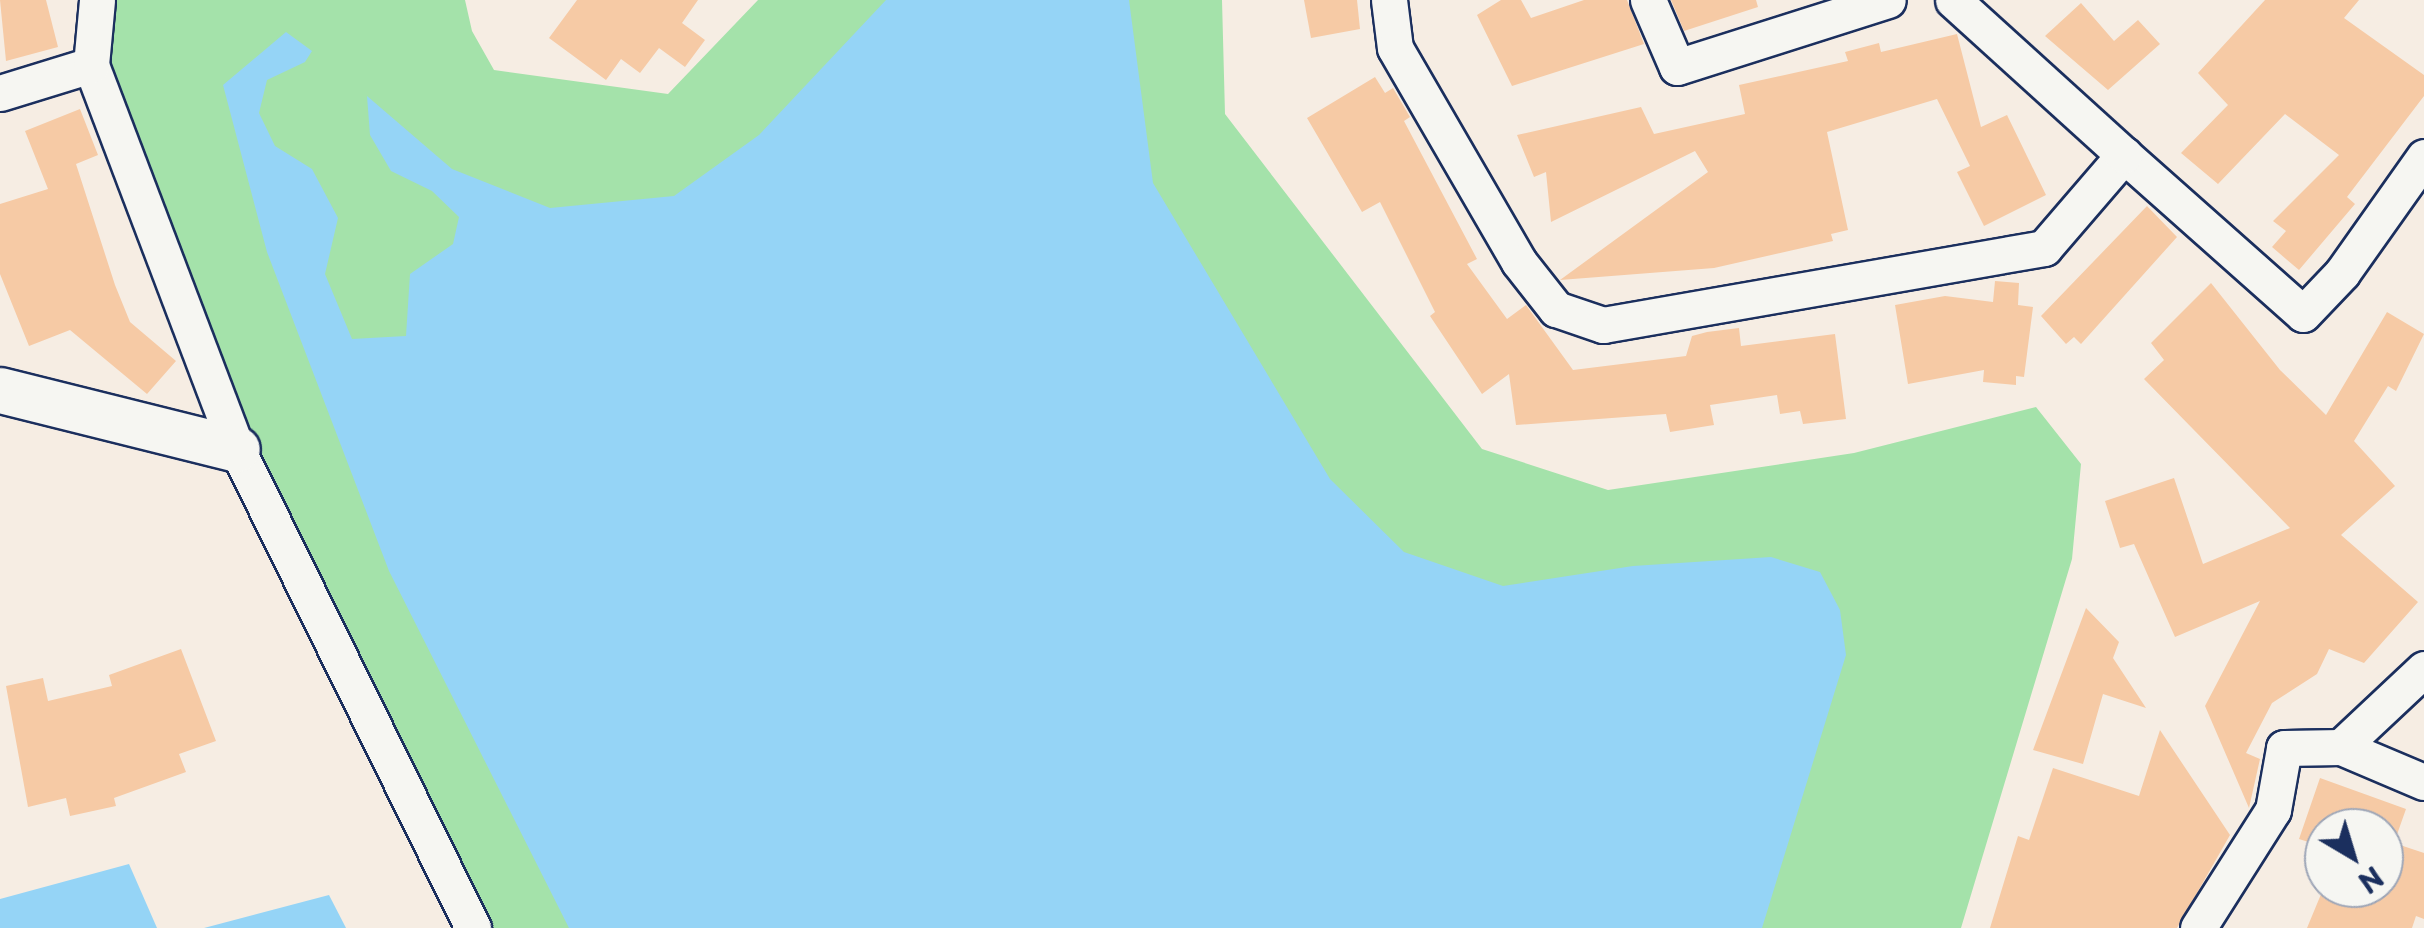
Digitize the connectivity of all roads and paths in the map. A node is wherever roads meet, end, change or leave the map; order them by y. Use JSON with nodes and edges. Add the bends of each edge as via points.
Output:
{"nodes":[{"id":1,"x":96,"y":0,"type":"edge"},
{"id":2,"x":1389,"y":0,"type":"edge"},
{"id":3,"x":1648,"y":0,"type":"edge"},
{"id":4,"x":1888,"y":0,"type":"edge"},
{"id":5,"x":1953,"y":0,"type":"edge"},
{"id":6,"x":92,"y":65,"type":"junction"},
{"id":7,"x":0,"y":93,"type":"edge"},
{"id":8,"x":2124,"y":155,"type":"junction"},
{"id":9,"x":2424,"y":157,"type":"edge"},
{"id":10,"x":0,"y":390,"type":"edge"},
{"id":11,"x":237,"y":449,"type":"junction"},
{"id":12,"x":2424,"y":669,"type":"edge"},
{"id":13,"x":2341,"y":747,"type":"junction"},
{"id":14,"x":2424,"y":782,"type":"edge"},
{"id":15,"x":473,"y":928,"type":"edge"},
{"id":16,"x":2198,"y":928,"type":"edge"}],
"edges":[{"from":1,"to":6,"type":"street"},
{"from":2,"to":8,"type":"street","via":[[1395,48],[1519,262],[1556,310],[1604,325],[2044,248]]},
{"from":3,"to":4,"type":"street","via":[[1677,67]]},
{"from":5,"to":8,"type":"street"},
{"from":6,"to":7,"type":"street"},
{"from":6,"to":11,"type":"street"},
{"from":8,"to":9,"type":"street","via":[[2303,314],[2342,274]]},
{"from":10,"to":11,"type":"street"},
{"from":11,"to":15,"type":"street"},
{"from":12,"to":13,"type":"street"},
{"from":13,"to":14,"type":"street"},
{"from":13,"to":16,"type":"street","via":[[2284,748],[2273,810]]}]}
